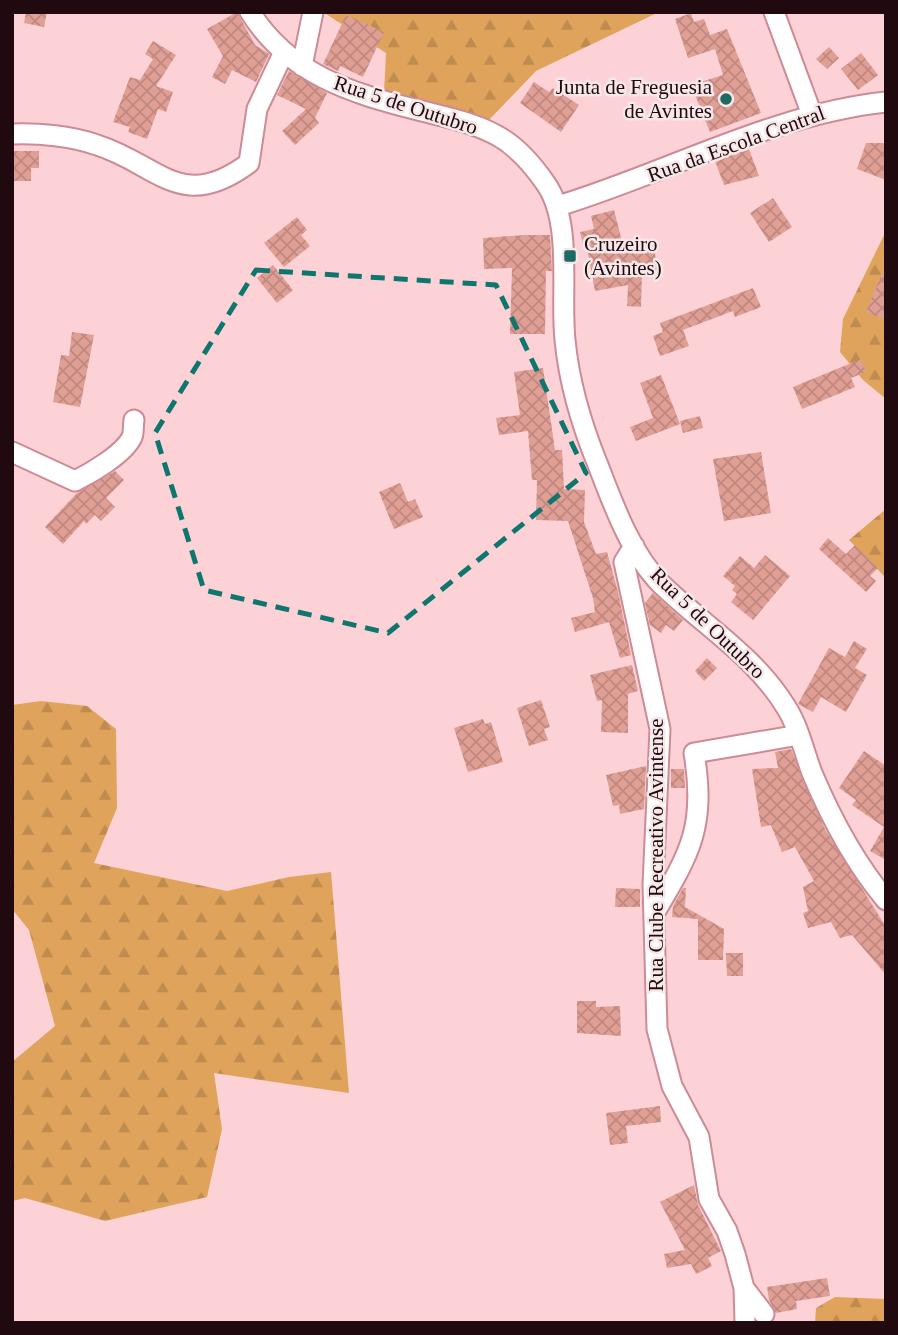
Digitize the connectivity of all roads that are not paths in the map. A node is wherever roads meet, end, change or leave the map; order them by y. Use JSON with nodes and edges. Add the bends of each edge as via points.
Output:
{"nodes":[{"id":1,"x":250,"y":12,"type":"edge"},
{"id":2,"x":313,"y":12,"type":"edge"},
{"id":3,"x":774,"y":12,"type":"edge"},
{"id":4,"x":283,"y":54,"type":"junction"},
{"id":5,"x":302,"y":66,"type":"junction"},
{"id":6,"x":886,"y":102,"type":"edge"},
{"id":7,"x":812,"y":116,"type":"junction"},
{"id":8,"x":12,"y":134,"type":"edge"},
{"id":9,"x":548,"y":187,"type":"junction"},
{"id":10,"x":590,"y":197,"type":"junction"},
{"id":11,"x":558,"y":206,"type":"junction"},
{"id":12,"x":134,"y":420,"type":"dead end"},
{"id":13,"x":12,"y":452,"type":"edge"},
{"id":14,"x":634,"y":546,"type":"junction"},
{"id":15,"x":799,"y":735,"type":"junction"},
{"id":16,"x":886,"y":900,"type":"edge"},
{"id":17,"x":654,"y":913,"type":"junction"},
{"id":18,"x":744,"y":1288,"type":"junction"},
{"id":19,"x":764,"y":1314,"type":"dead end"},
{"id":20,"x":745,"y":1323,"type":"edge"}],
"edges":[{"from":1,"to":4,"type":"street","name":"Rua 5 de Outubro"},
{"from":2,"to":5,"type":"street"},
{"from":3,"to":7,"type":"street"},
{"from":4,"to":5,"type":"street","name":"Rua 5 de Outubro"},
{"from":4,"to":8,"type":"street","via":[[257,109],[249,163],[209,183],[172,183],[98,145],[32,133]]},
{"from":5,"to":9,"type":"street","name":"Rua 5 de Outubro","via":[[369,96],[466,122],[498,136],[527,158]]},
{"from":6,"to":7,"type":"street","name":"Rua da Escola Central","via":[[840,107]]},
{"from":7,"to":10,"type":"street","name":"Rua da Escola Central"},
{"from":9,"to":10,"type":"street"},
{"from":9,"to":11,"type":"street","name":"Rua 5 de Outubro"},
{"from":10,"to":11,"type":"street","name":"Rua da Escola Central"},
{"from":11,"to":14,"type":"street","name":"Rua 5 de Outubro","via":[[565,342],[576,401],[597,465]]},
{"from":12,"to":13,"type":"street","via":[[132,437],[123,447],[96,471],[75,481]]},
{"from":14,"to":15,"type":"street","name":"Rua 5 de Outubro","via":[[660,582],[764,675]]},
{"from":14,"to":17,"type":"street","name":"Rua Clube Recreativo Avintense","via":[[624,562],[660,729]]},
{"from":15,"to":16,"type":"street","name":"Rua 5 de Outubro","via":[[837,824],[865,874]]},
{"from":15,"to":17,"type":"street","via":[[695,752],[699,815],[692,848]]},
{"from":17,"to":18,"type":"street","name":"Rua Clube Recreativo Avintense","via":[[657,1030],[672,1086],[699,1137],[709,1199],[727,1230]]},
{"from":18,"to":19,"type":"street"},
{"from":18,"to":20,"type":"street","name":"Rua Clube Recreativo Avintense"}]}
